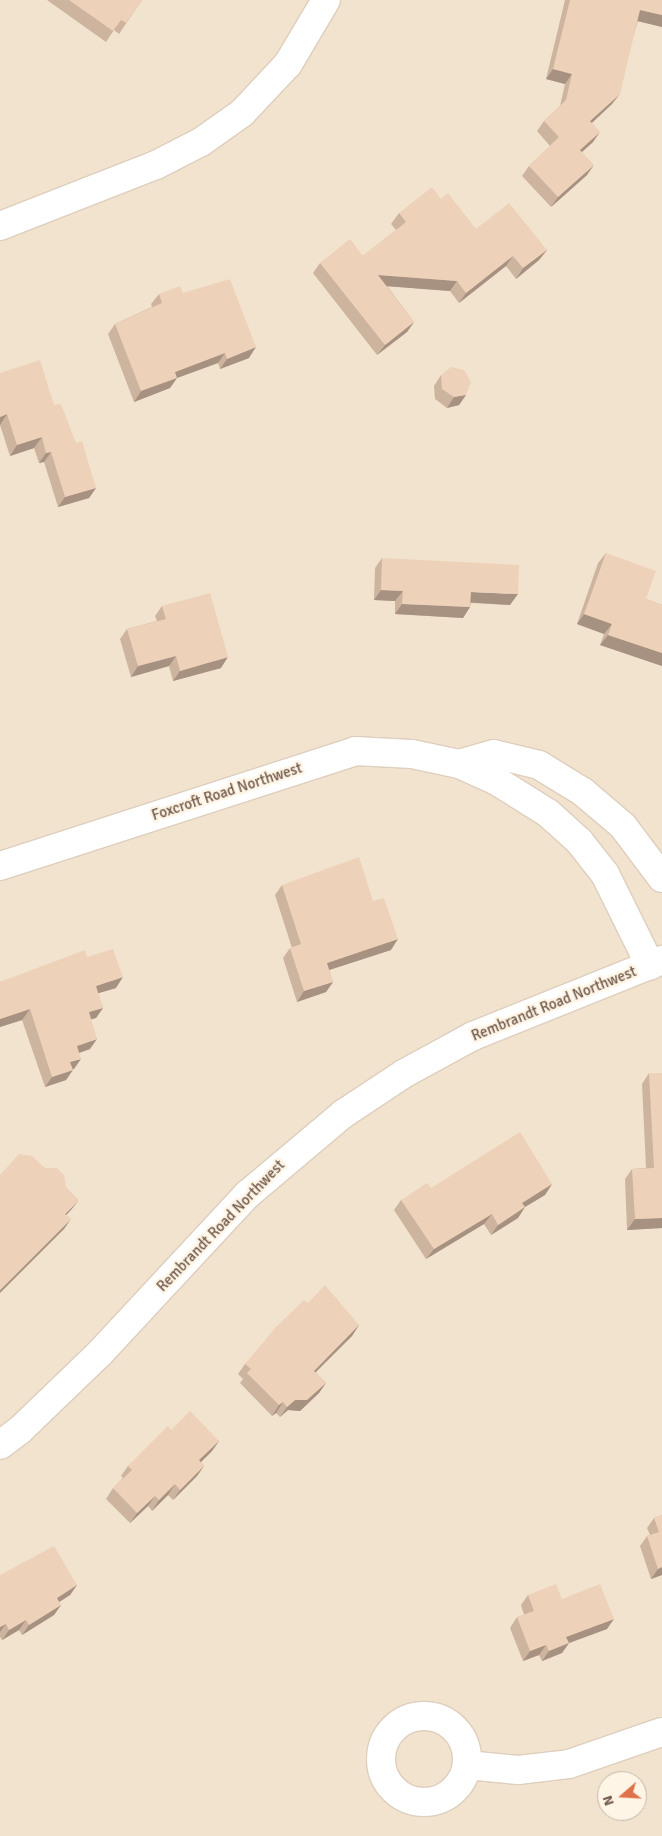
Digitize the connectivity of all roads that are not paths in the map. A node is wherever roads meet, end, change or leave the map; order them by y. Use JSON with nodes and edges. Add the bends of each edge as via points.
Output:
{"nodes":[{"id":1,"x":326,"y":0,"type":"edge"},
{"id":2,"x":0,"y":226,"type":"edge"},
{"id":3,"x":459,"y":764,"type":"junction"},
{"id":4,"x":0,"y":866,"type":"edge"},
{"id":5,"x":662,"y":878,"type":"edge"},
{"id":6,"x":656,"y":962,"type":"edge"},
{"id":7,"x":0,"y":1445,"type":"edge"},
{"id":8,"x":662,"y":1732,"type":"edge"},
{"id":9,"x":467,"y":1765,"type":"dead end"}],
"edges":[{"from":1,"to":2,"type":"street","via":[[288,64],[242,112],[201,142],[156,165]]},
{"from":3,"to":4,"type":"street","name":"Foxcroft Road Northwest","via":[[412,754],[355,751]]},
{"from":3,"to":5,"type":"street","name":"Foxcroft Road Northwest","via":[[494,754],[539,765],[583,792],[623,826]]},
{"from":3,"to":6,"type":"street","name":"Foxcroft Road Northwest","via":[[495,780],[548,813],[579,841],[605,874]]},
{"from":6,"to":7,"type":"street","name":"Rembrandt Road Northwest","via":[[473,1036],[405,1073],[343,1114],[248,1194],[100,1353],[20,1430]]},
{"from":8,"to":9,"type":"street","via":[[569,1764],[518,1770]]}]}
